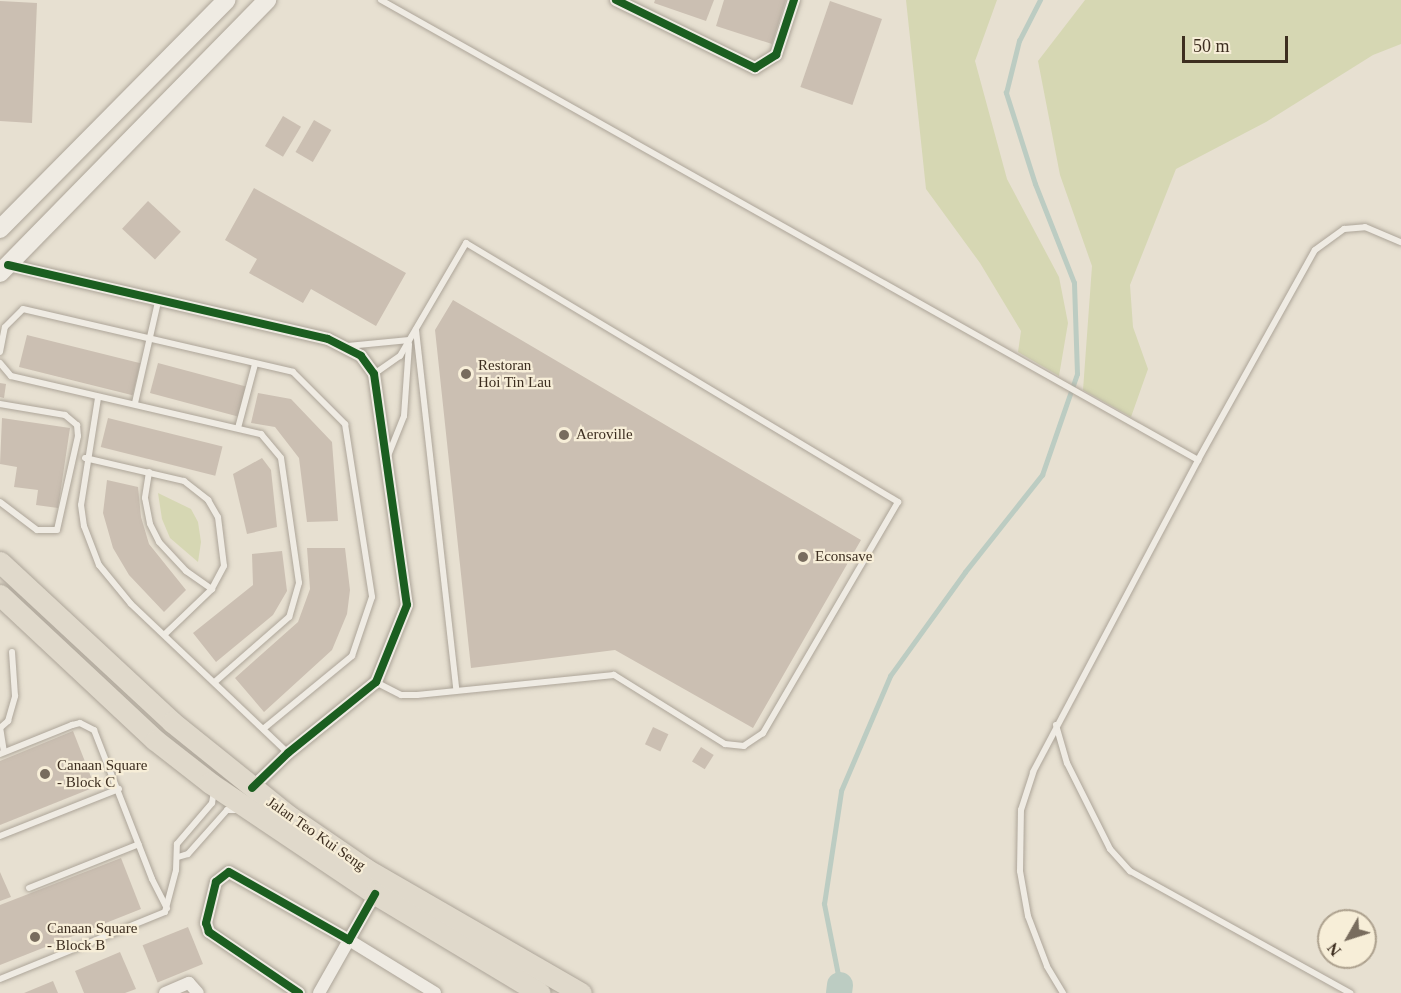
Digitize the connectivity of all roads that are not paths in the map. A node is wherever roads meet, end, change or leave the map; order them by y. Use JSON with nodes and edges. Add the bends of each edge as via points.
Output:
{"nodes":[{"id":1,"x":227,"y":0,"type":"edge"},
{"id":2,"x":267,"y":0,"type":"edge"},
{"id":3,"x":381,"y":0,"type":"edge"},
{"id":4,"x":794,"y":0,"type":"edge"},
{"id":5,"x":621,"y":1,"type":"edge"},
{"id":6,"x":3,"y":220,"type":"edge"},
{"id":7,"x":1401,"y":242,"type":"edge"},
{"id":8,"x":4,"y":269,"type":"edge"},
{"id":9,"x":158,"y":302,"type":"junction"},
{"id":10,"x":416,"y":330,"type":"junction"},
{"id":11,"x":149,"y":338,"type":"junction"},
{"id":12,"x":410,"y":340,"type":"junction"},
{"id":13,"x":345,"y":346,"type":"junction"},
{"id":14,"x":0,"y":352,"type":"edge"},
{"id":15,"x":0,"y":363,"type":"edge"},
{"id":16,"x":255,"y":364,"type":"junction"},
{"id":17,"x":374,"y":374,"type":"junction"},
{"id":18,"x":98,"y":398,"type":"junction"},
{"id":19,"x":135,"y":403,"type":"junction"},
{"id":20,"x":0,"y":404,"type":"edge"},
{"id":21,"x":238,"y":428,"type":"junction"},
{"id":22,"x":85,"y":458,"type":"junction"},
{"id":23,"x":388,"y":458,"type":"junction"},
{"id":24,"x":1198,"y":460,"type":"junction"},
{"id":25,"x":149,"y":472,"type":"junction"},
{"id":26,"x":0,"y":502,"type":"edge"},
{"id":27,"x":0,"y":562,"type":"edge"},
{"id":28,"x":212,"y":590,"type":"junction"},
{"id":29,"x":0,"y":595,"type":"edge"},
{"id":30,"x":165,"y":634,"type":"junction"},
{"id":31,"x":12,"y":652,"type":"dead end"},
{"id":32,"x":216,"y":681,"type":"junction"},
{"id":33,"x":375,"y":682,"type":"junction"},
{"id":34,"x":456,"y":689,"type":"junction"},
{"id":35,"x":1056,"y":725,"type":"junction"},
{"id":36,"x":0,"y":727,"type":"edge"},
{"id":37,"x":263,"y":729,"type":"junction"},
{"id":38,"x":2,"y":753,"type":"edge"},
{"id":39,"x":288,"y":753,"type":"junction"},
{"id":40,"x":210,"y":783,"type":"junction"},
{"id":41,"x":252,"y":788,"type":"junction"},
{"id":42,"x":119,"y":789,"type":"junction"},
{"id":43,"x":248,"y":811,"type":"junction"},
{"id":44,"x":0,"y":836,"type":"edge"},
{"id":45,"x":139,"y":844,"type":"junction"},
{"id":46,"x":178,"y":857,"type":"junction"},
{"id":47,"x":29,"y":888,"type":"dead end"},
{"id":48,"x":375,"y":894,"type":"junction"},
{"id":49,"x":166,"y":910,"type":"junction"},
{"id":50,"x":349,"y":940,"type":"junction"},
{"id":51,"x":0,"y":980,"type":"edge"},
{"id":52,"x":165,"y":993,"type":"edge"},
{"id":53,"x":198,"y":993,"type":"edge"},
{"id":54,"x":299,"y":993,"type":"edge"},
{"id":55,"x":319,"y":993,"type":"edge"},
{"id":56,"x":435,"y":993,"type":"edge"},
{"id":57,"x":540,"y":993,"type":"edge"},
{"id":58,"x":580,"y":993,"type":"edge"},
{"id":59,"x":1064,"y":993,"type":"edge"},
{"id":60,"x":1350,"y":993,"type":"edge"}],
"edges":[{"from":1,"to":6,"type":"main road"},
{"from":2,"to":8,"type":"main road"},
{"from":3,"to":24,"type":"lane"},
{"from":4,"to":5,"type":"street","via":[[776,55],[755,68]]},
{"from":7,"to":24,"type":"lane","via":[[1365,227],[1344,229],[1315,250]]},
{"from":8,"to":9,"type":"street"},
{"from":9,"to":11,"type":"lane"},
{"from":9,"to":13,"type":"street"},
{"from":10,"to":12,"type":"lane"},
{"from":10,"to":34,"type":"lane"},
{"from":10,"to":34,"type":"lane","via":[[466,243],[898,502],[763,733],[744,746],[725,744],[614,675]]},
{"from":11,"to":14,"type":"lane","via":[[22,309],[5,327]]},
{"from":11,"to":16,"type":"lane"},
{"from":11,"to":19,"type":"lane"},
{"from":12,"to":13,"type":"lane"},
{"from":12,"to":17,"type":"lane","via":[[400,356]]},
{"from":12,"to":23,"type":"lane","via":[[404,416]]},
{"from":13,"to":17,"type":"street","via":[[361,356]]},
{"from":15,"to":18,"type":"lane","via":[[11,376]]},
{"from":16,"to":21,"type":"lane"},
{"from":16,"to":37,"type":"lane","via":[[293,372],[345,424],[372,597],[352,656]]},
{"from":17,"to":23,"type":"street"},
{"from":18,"to":19,"type":"lane"},
{"from":18,"to":22,"type":"lane"},
{"from":19,"to":21,"type":"lane"},
{"from":20,"to":26,"type":"lane","via":[[65,415],[77,426],[78,436],[57,530],[36,530]]},
{"from":21,"to":32,"type":"lane","via":[[261,434],[281,458],[299,583],[289,617]]},
{"from":22,"to":25,"type":"lane"},
{"from":22,"to":30,"type":"lane","via":[[81,505],[84,526],[99,565],[131,604]]},
{"from":23,"to":33,"type":"street","via":[[407,605]]},
{"from":24,"to":35,"type":"lane"},
{"from":25,"to":28,"type":"lane","via":[[145,498],[150,524],[159,542],[186,571]]},
{"from":25,"to":28,"type":"lane","via":[[184,481],[208,500],[218,517],[224,566]]},
{"from":27,"to":41,"type":"highway","name":"Jalan Teo Kui Seng","via":[[109,667]]},
{"from":28,"to":30,"type":"lane"},
{"from":29,"to":40,"type":"highway","name":"Jalan Teo Kui Seng","via":[[155,740]]},
{"from":30,"to":32,"type":"lane"},
{"from":31,"to":36,"type":"lane","via":[[15,696],[8,722]]},
{"from":32,"to":37,"type":"lane"},
{"from":33,"to":34,"type":"lane","via":[[401,695]]},
{"from":33,"to":39,"type":"street"},
{"from":35,"to":59,"type":"lane","via":[[1033,772],[1021,810],[1020,871],[1028,916],[1047,966]]},
{"from":35,"to":60,"type":"lane","via":[[1067,763],[1110,849],[1130,870]]},
{"from":36,"to":38,"type":"lane"},
{"from":37,"to":39,"type":"lane"},
{"from":38,"to":42,"type":"lane","via":[[80,723],[96,734]]},
{"from":39,"to":41,"type":"street"},
{"from":40,"to":43,"type":"highway","name":"Jalan Teo Kui Seng"},
{"from":40,"to":46,"type":"lane","via":[[215,794],[212,803],[177,844]]},
{"from":41,"to":58,"type":"highway","name":"Jalan Teo Kui Seng","via":[[366,869]]},
{"from":42,"to":44,"type":"lane"},
{"from":42,"to":45,"type":"lane"},
{"from":43,"to":46,"type":"lane","via":[[227,810],[188,854]]},
{"from":43,"to":48,"type":"highway","name":"Jalan Teo Kui Seng"},
{"from":45,"to":47,"type":"lane"},
{"from":45,"to":49,"type":"lane"},
{"from":46,"to":49,"type":"lane"},
{"from":48,"to":50,"type":"street"},
{"from":48,"to":57,"type":"highway","name":"Jalan Teo Kui Seng"},
{"from":49,"to":51,"type":"lane"},
{"from":50,"to":54,"type":"street","via":[[229,872],[221,876],[206,924],[209,932]]},
{"from":50,"to":55,"type":"street"},
{"from":50,"to":56,"type":"street"},
{"from":52,"to":53,"type":"street","via":[[189,984]]}]}
